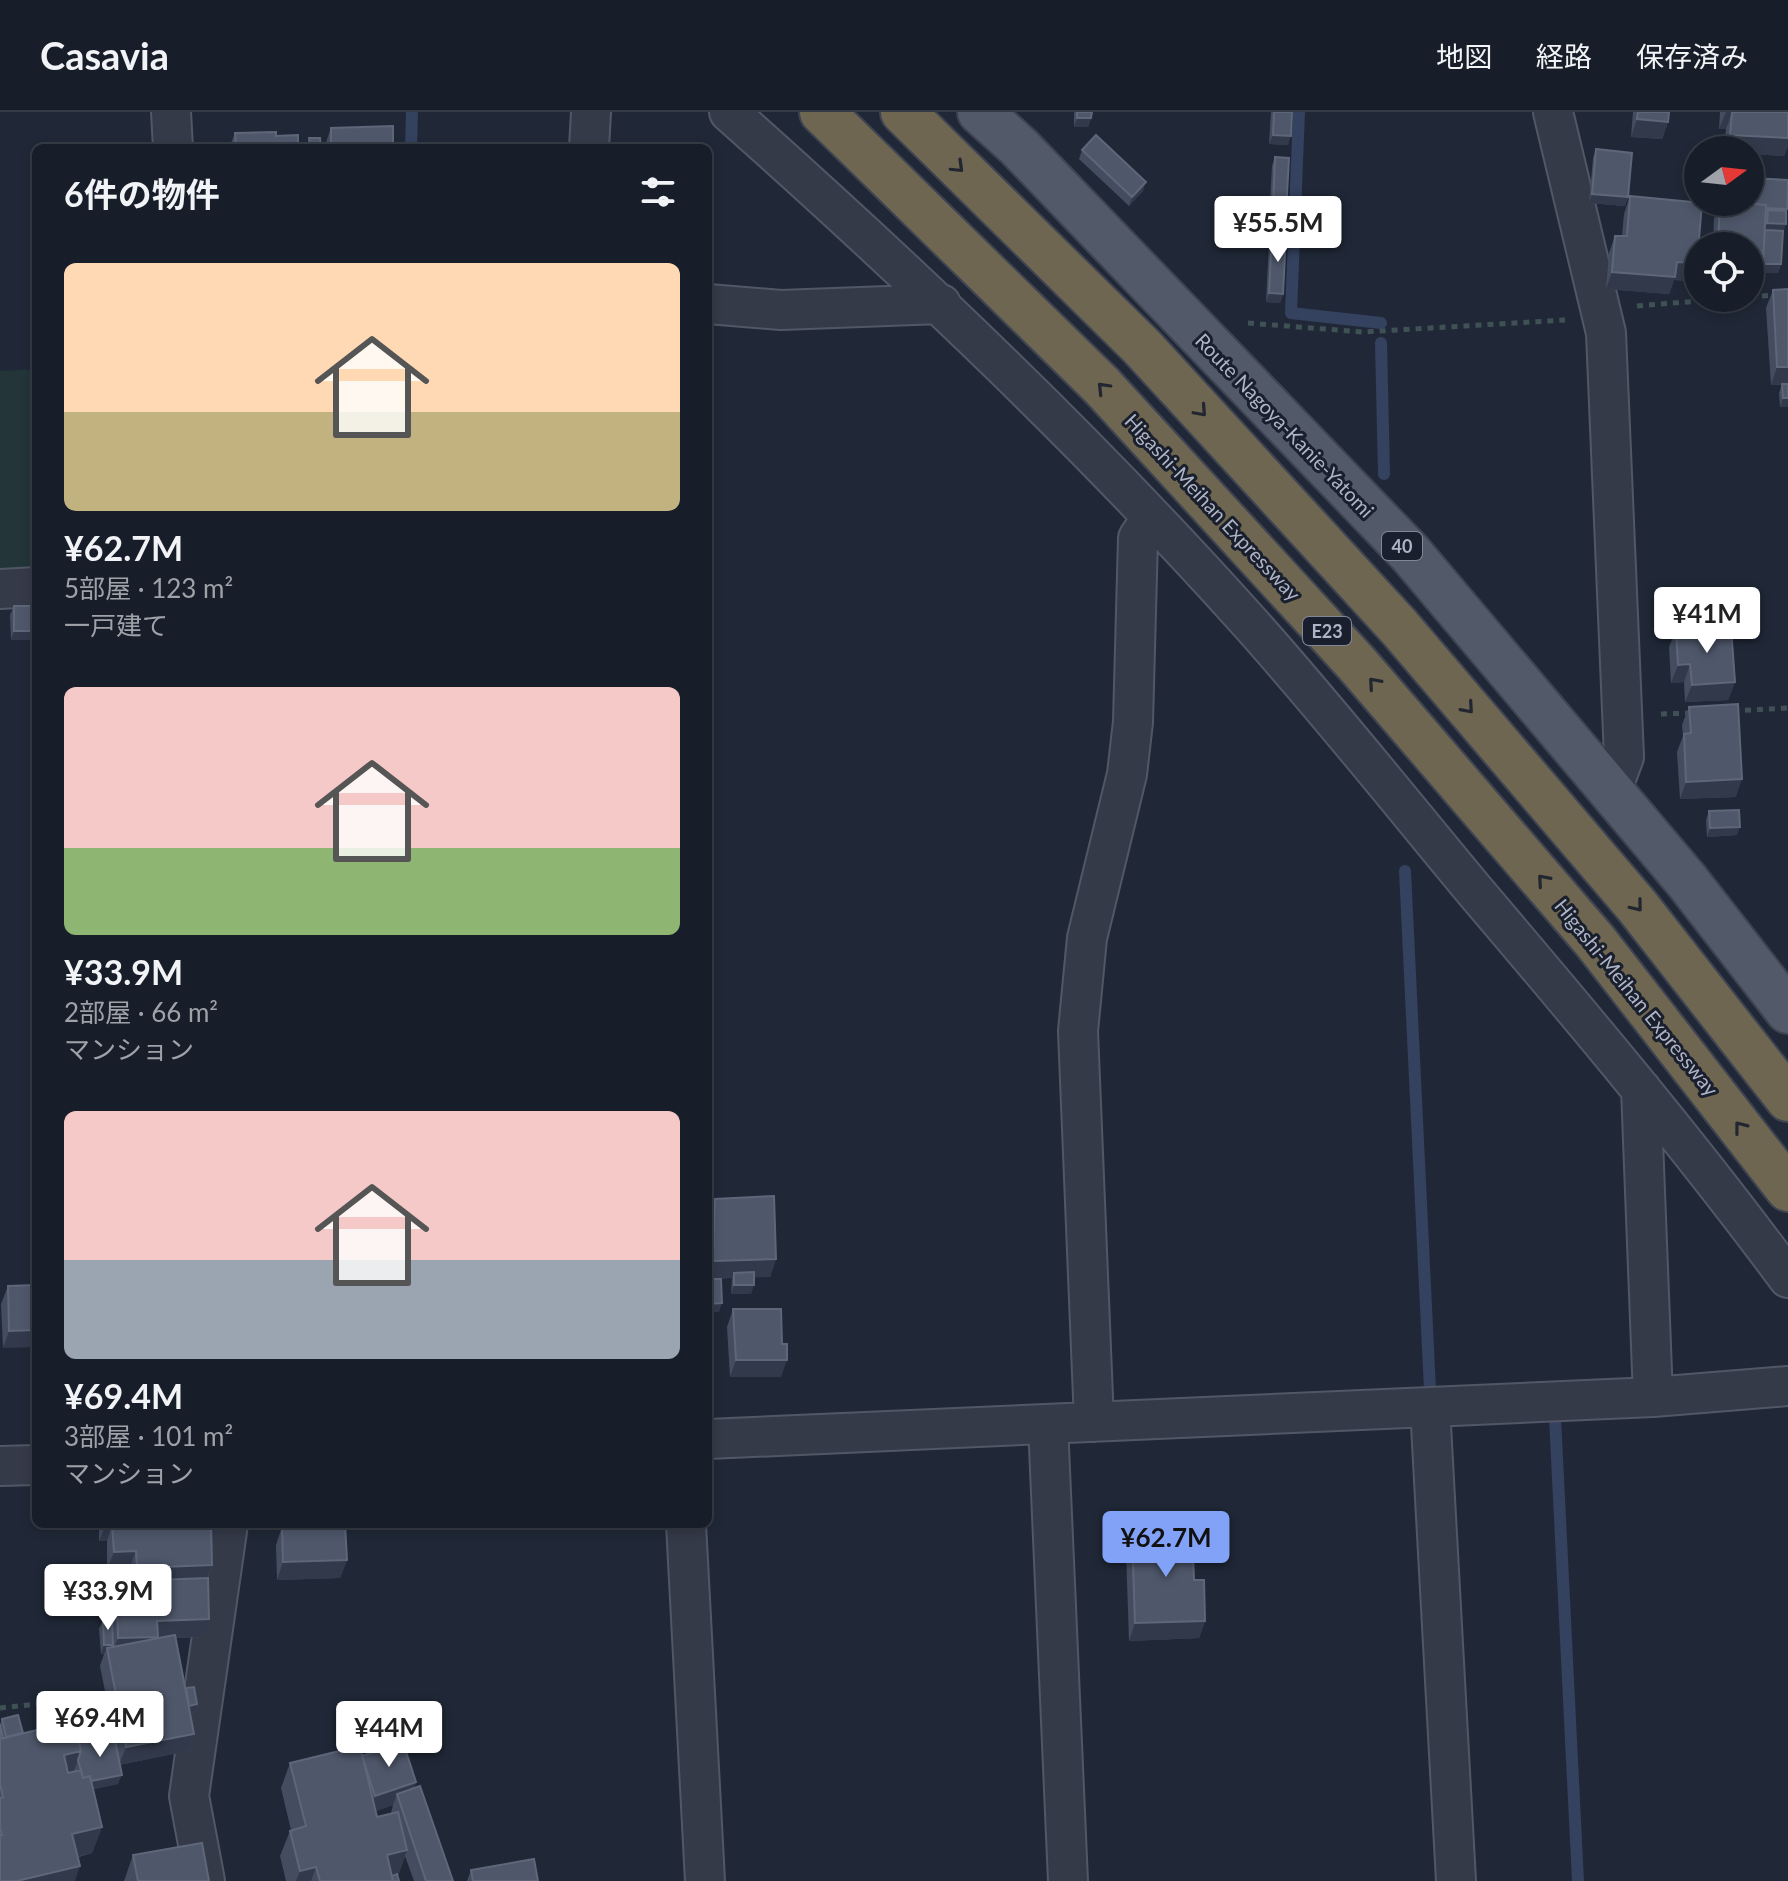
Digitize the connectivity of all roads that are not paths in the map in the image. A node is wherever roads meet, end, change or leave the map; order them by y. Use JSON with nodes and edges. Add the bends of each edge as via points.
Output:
{"nodes":[{"id":1,"x":171,"y":112,"type":"edge"},
{"id":2,"x":591,"y":112,"type":"edge"},
{"id":3,"x":729,"y":112,"type":"edge"},
{"id":4,"x":822,"y":112,"type":"edge"},
{"id":5,"x":903,"y":112,"type":"edge"},
{"id":6,"x":980,"y":112,"type":"edge"},
{"id":7,"x":1553,"y":112,"type":"edge"},
{"id":8,"x":173,"y":144,"type":"edge"},
{"id":9,"x":589,"y":144,"type":"edge"},
{"id":10,"x":712,"y":304,"type":"edge"},
{"id":11,"x":941,"y":304,"type":"junction"},
{"id":12,"x":1152,"y":517,"type":"junction"},
{"id":13,"x":32,"y":587,"type":"edge"},
{"id":14,"x":0,"y":589,"type":"edge"},
{"id":15,"x":1611,"y":792,"type":"junction"},
{"id":16,"x":1788,"y":1011,"type":"edge"},
{"id":17,"x":1641,"y":1089,"type":"junction"},
{"id":18,"x":1788,"y":1099,"type":"edge"},
{"id":19,"x":1788,"y":1189,"type":"edge"},
{"id":20,"x":1788,"y":1278,"type":"edge"},
{"id":21,"x":1788,"y":1386,"type":"edge"},
{"id":22,"x":1653,"y":1397,"type":"junction"},
{"id":23,"x":1430,"y":1407,"type":"junction"},
{"id":24,"x":1094,"y":1422,"type":"junction"},
{"id":25,"x":1048,"y":1424,"type":"junction"},
{"id":26,"x":712,"y":1439,"type":"edge"},
{"id":27,"x":32,"y":1465,"type":"edge"},
{"id":28,"x":0,"y":1466,"type":"edge"},
{"id":29,"x":227,"y":1528,"type":"edge"},
{"id":30,"x":686,"y":1528,"type":"edge"},
{"id":31,"x":205,"y":1881,"type":"edge"},
{"id":32,"x":705,"y":1881,"type":"edge"},
{"id":33,"x":1068,"y":1881,"type":"edge"},
{"id":34,"x":1456,"y":1881,"type":"edge"}],
"edges":[{"from":1,"to":8,"type":"street"},
{"from":2,"to":9,"type":"street"},
{"from":3,"to":11,"type":"street"},
{"from":19,"to":4,"type":"highway","name":"Higashi-Meihan Expressway","number":"E23","one_way":true,"via":[[1595,941],[1357,664],[1102,386]]},
{"from":5,"to":18,"type":"highway","number":"E23","one_way":true,"via":[[1142,347],[1399,627],[1637,906]]},
{"from":6,"to":15,"type":"main road","name":"Route Nagoya-Kanie-Yatomi","number":"40","via":[[1410,553]]},
{"from":7,"to":15,"type":"street","via":[[1607,349],[1624,757]]},
{"from":10,"to":11,"type":"street","via":[[781,310]]},
{"from":11,"to":12,"type":"street"},
{"from":12,"to":17,"type":"street","via":[[1251,624]]},
{"from":12,"to":24,"type":"street","via":[[1138,538],[1127,774],[1087,938],[1078,1031]]},
{"from":13,"to":14,"type":"street"},
{"from":15,"to":16,"type":"main road","name":"Route Nagoya-Kanie-Yatomi","number":"40"},
{"from":17,"to":20,"type":"street"},
{"from":17,"to":22,"type":"street"},
{"from":21,"to":22,"type":"street"},
{"from":22,"to":23,"type":"street"},
{"from":23,"to":24,"type":"street"},
{"from":23,"to":34,"type":"street"},
{"from":24,"to":25,"type":"street"},
{"from":25,"to":26,"type":"street"},
{"from":25,"to":33,"type":"street"},
{"from":27,"to":28,"type":"street"},
{"from":29,"to":31,"type":"street","via":[[189,1796]]},
{"from":30,"to":32,"type":"street"}]}
